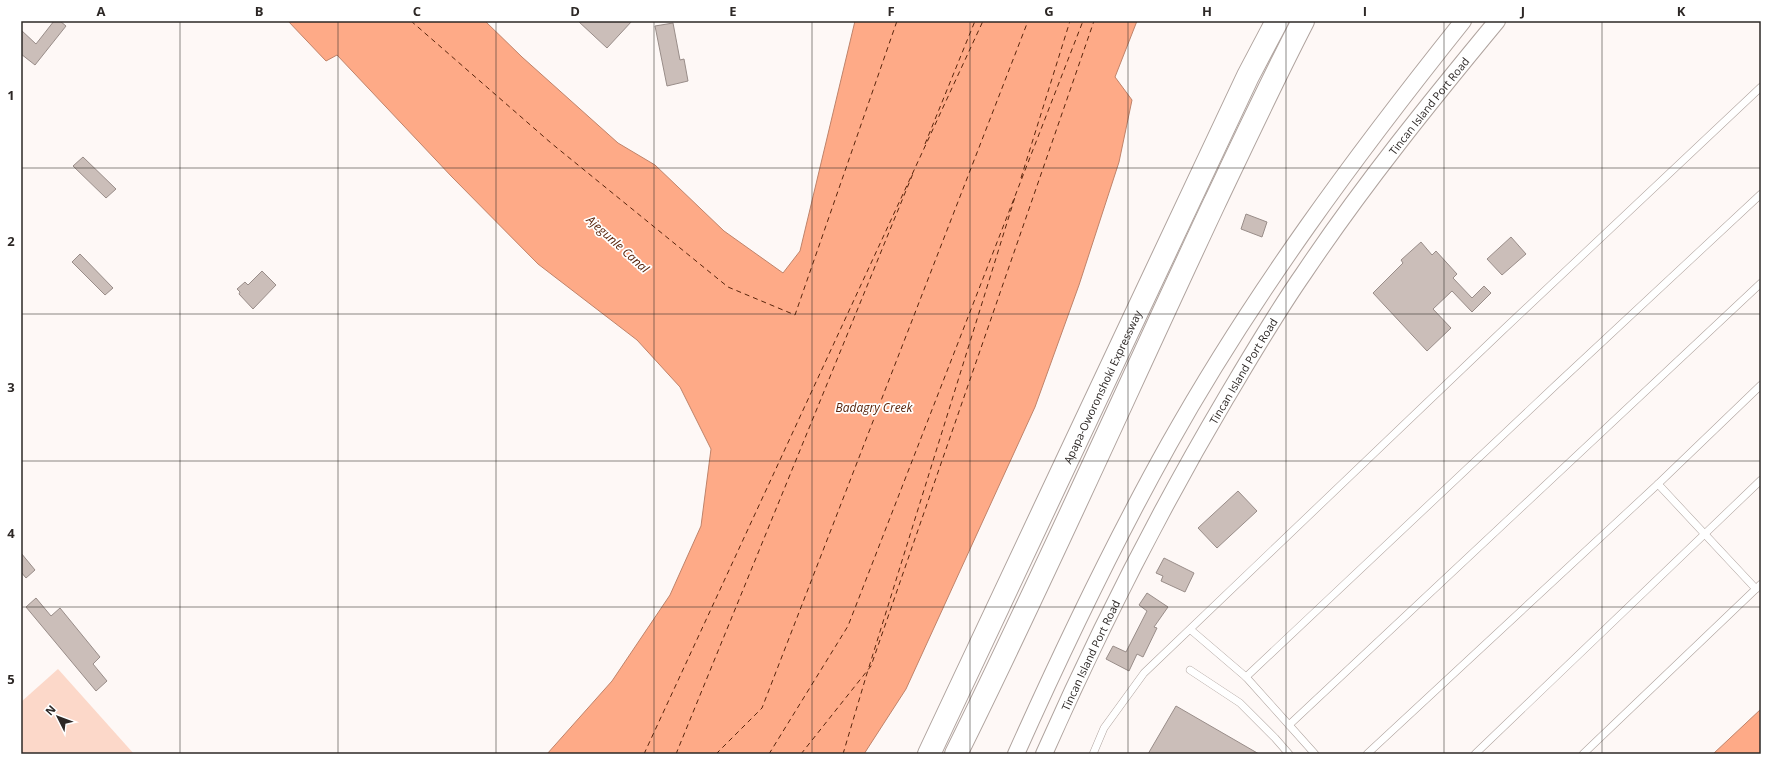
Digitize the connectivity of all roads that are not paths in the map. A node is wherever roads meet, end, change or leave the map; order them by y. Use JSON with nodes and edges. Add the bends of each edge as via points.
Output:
{"nodes":[{"id":1,"x":1277,"y":21,"type":"edge"},
{"id":2,"x":1303,"y":21,"type":"edge"},
{"id":3,"x":1463,"y":21,"type":"edge"},
{"id":4,"x":1497,"y":21,"type":"edge"},
{"id":5,"x":1761,"y":87,"type":"edge"},
{"id":6,"x":1761,"y":194,"type":"edge"},
{"id":7,"x":1761,"y":282,"type":"edge"},
{"id":8,"x":1761,"y":385,"type":"edge"},
{"id":9,"x":1761,"y":480,"type":"edge"},
{"id":10,"x":1658,"y":484,"type":"junction"},
{"id":11,"x":1704,"y":534,"type":"junction"},
{"id":12,"x":1758,"y":586,"type":"edge"},
{"id":13,"x":1191,"y":630,"type":"junction"},
{"id":14,"x":1190,"y":670,"type":"dead end"},
{"id":15,"x":1246,"y":678,"type":"junction"},
{"id":16,"x":1289,"y":725,"type":"junction"},
{"id":17,"x":929,"y":754,"type":"edge"},
{"id":18,"x":956,"y":754,"type":"edge"},
{"id":19,"x":1016,"y":754,"type":"edge"},
{"id":20,"x":1044,"y":754,"type":"edge"},
{"id":21,"x":1093,"y":754,"type":"edge"},
{"id":22,"x":1289,"y":754,"type":"edge"},
{"id":23,"x":1315,"y":754,"type":"edge"},
{"id":24,"x":1367,"y":754,"type":"edge"},
{"id":25,"x":1475,"y":754,"type":"edge"},
{"id":26,"x":1583,"y":754,"type":"edge"}],
"edges":[{"from":1,"to":17,"type":"highway","name":"Apapa-Oworonshoki Expressway","via":[[1248,76]]},
{"from":2,"to":18,"type":"highway","via":[[1155,330],[1004,658]]},
{"from":3,"to":19,"type":"street","via":[[1399,100],[1339,181],[1229,344],[1170,443],[1105,566]]},
{"from":4,"to":20,"type":"street","name":"Tincan Island Port Road","via":[[1366,186],[1304,273],[1250,357],[1192,456],[1129,575]]},
{"from":5,"to":13,"type":"lane","via":[[1469,362]]},
{"from":6,"to":15,"type":"lane"},
{"from":7,"to":16,"type":"lane"},
{"from":8,"to":10,"type":"lane"},
{"from":9,"to":11,"type":"lane"},
{"from":10,"to":11,"type":"lane"},
{"from":10,"to":24,"type":"lane"},
{"from":11,"to":12,"type":"lane"},
{"from":11,"to":25,"type":"lane"},
{"from":12,"to":26,"type":"lane"},
{"from":13,"to":15,"type":"lane"},
{"from":13,"to":21,"type":"lane","via":[[1144,673],[1104,728]]},
{"from":14,"to":22,"type":"lane","via":[[1240,703]]},
{"from":15,"to":16,"type":"lane"},
{"from":16,"to":23,"type":"lane"}]}
